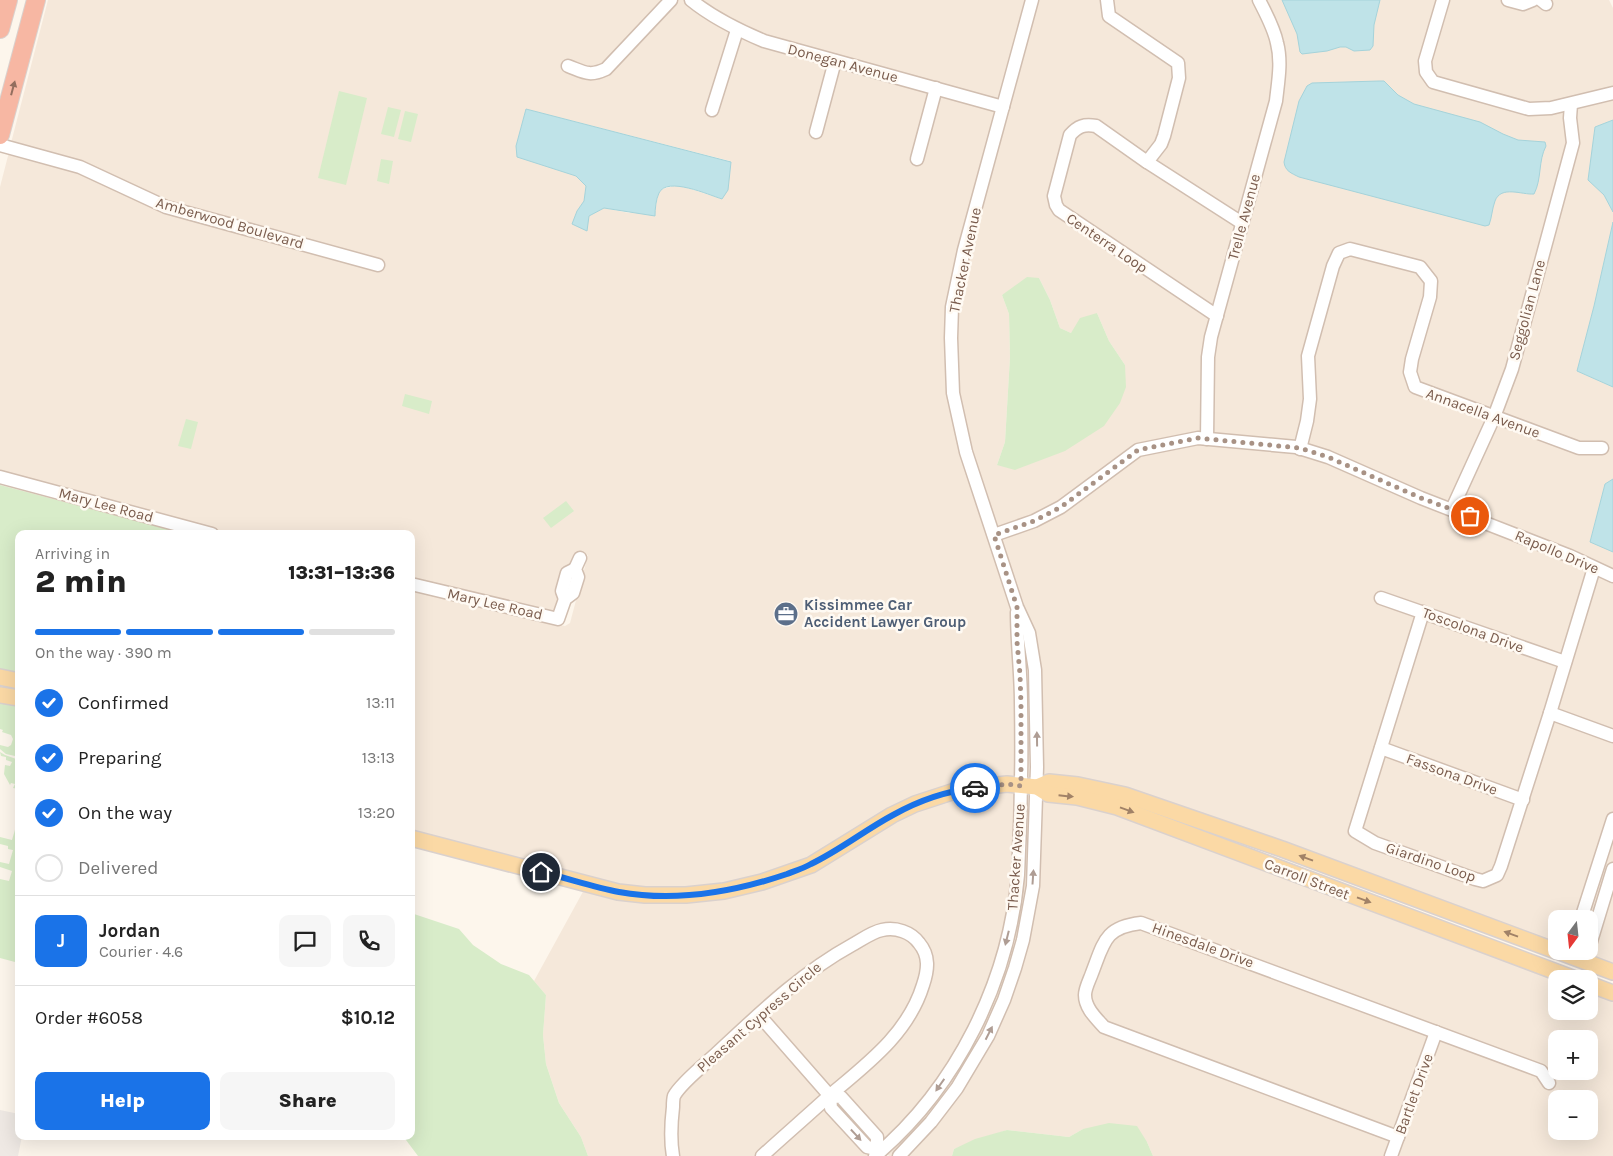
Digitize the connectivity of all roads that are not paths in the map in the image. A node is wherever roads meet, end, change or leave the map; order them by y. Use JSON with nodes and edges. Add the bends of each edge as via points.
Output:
{"nodes":[{"id":1,"x":8,"y":0,"type":"edge"},
{"id":2,"x":36,"y":0,"type":"edge"},
{"id":3,"x":671,"y":0,"type":"edge"},
{"id":4,"x":691,"y":0,"type":"edge"},
{"id":5,"x":1032,"y":0,"type":"edge"},
{"id":6,"x":1107,"y":0,"type":"edge"},
{"id":7,"x":1259,"y":0,"type":"edge"},
{"id":8,"x":1442,"y":0,"type":"edge"},
{"id":9,"x":1508,"y":0,"type":"edge"},
{"id":10,"x":1533,"y":0,"type":"edge"},
{"id":11,"x":0,"y":29,"type":"edge"},
{"id":12,"x":737,"y":30,"type":"junction"},
{"id":13,"x":835,"y":61,"type":"junction"},
{"id":14,"x":568,"y":66,"type":"dead end"},
{"id":15,"x":936,"y":88,"type":"junction"},
{"id":16,"x":1613,"y":93,"type":"edge"},
{"id":17,"x":1570,"y":104,"type":"junction"},
{"id":18,"x":1003,"y":106,"type":"junction"},
{"id":19,"x":712,"y":110,"type":"dead end"},
{"id":20,"x":816,"y":132,"type":"dead end"},
{"id":21,"x":0,"y":136,"type":"edge"},
{"id":22,"x":0,"y":145,"type":"edge"},
{"id":23,"x":917,"y":159,"type":"dead end"},
{"id":24,"x":1147,"y":162,"type":"junction"},
{"id":25,"x":1242,"y":223,"type":"junction"},
{"id":26,"x":378,"y":265,"type":"dead end"},
{"id":27,"x":1217,"y":316,"type":"junction"},
{"id":28,"x":1494,"y":417,"type":"junction"},
{"id":29,"x":1207,"y":439,"type":"junction"},
{"id":30,"x":1300,"y":448,"type":"junction"},
{"id":31,"x":1602,"y":448,"type":"dead end"},
{"id":32,"x":0,"y":477,"type":"edge"},
{"id":33,"x":1452,"y":509,"type":"junction"},
{"id":34,"x":197,"y":530,"type":"edge"},
{"id":35,"x":994,"y":535,"type":"junction"},
{"id":36,"x":578,"y":563,"type":"dead end"},
{"id":37,"x":1594,"y":568,"type":"junction"},
{"id":38,"x":1613,"y":576,"type":"edge"},
{"id":39,"x":415,"y":585,"type":"edge"},
{"id":40,"x":1381,"y":598,"type":"dead end"},
{"id":41,"x":1017,"y":607,"type":"junction"},
{"id":42,"x":1423,"y":612,"type":"junction"},
{"id":43,"x":1565,"y":662,"type":"junction"},
{"id":44,"x":0,"y":677,"type":"edge"},
{"id":45,"x":15,"y":680,"type":"edge"},
{"id":46,"x":0,"y":694,"type":"edge"},
{"id":47,"x":15,"y":697,"type":"edge"},
{"id":48,"x":1550,"y":713,"type":"junction"},
{"id":49,"x":1613,"y":736,"type":"edge"},
{"id":50,"x":1381,"y":748,"type":"junction"},
{"id":51,"x":1021,"y":786,"type":"junction"},
{"id":52,"x":1036,"y":787,"type":"junction"},
{"id":53,"x":1522,"y":800,"type":"junction"},
{"id":54,"x":1613,"y":819,"type":"edge"},
{"id":55,"x":1155,"y":821,"type":"junction"},
{"id":56,"x":415,"y":839,"type":"edge"},
{"id":57,"x":1282,"y":849,"type":"junction"},
{"id":58,"x":1613,"y":869,"type":"edge"},
{"id":59,"x":1584,"y":910,"type":"edge"},
{"id":60,"x":1598,"y":918,"type":"edge"},
{"id":61,"x":1548,"y":946,"type":"edge"},
{"id":62,"x":1596,"y":960,"type":"edge"},
{"id":63,"x":1554,"y":970,"type":"edge"},
{"id":64,"x":1613,"y":972,"type":"edge"},
{"id":65,"x":1598,"y":987,"type":"edge"},
{"id":66,"x":1613,"y":993,"type":"edge"},
{"id":67,"x":759,"y":1015,"type":"junction"},
{"id":68,"x":1436,"y":1032,"type":"junction"},
{"id":69,"x":1549,"y":1083,"type":"dead end"},
{"id":70,"x":830,"y":1096,"type":"junction"},
{"id":71,"x":1398,"y":1137,"type":"junction"},
{"id":72,"x":879,"y":1153,"type":"edge"},
{"id":73,"x":673,"y":1156,"type":"edge"},
{"id":74,"x":762,"y":1156,"type":"edge"},
{"id":75,"x":899,"y":1156,"type":"edge"},
{"id":76,"x":1391,"y":1156,"type":"edge"}],
"edges":[{"from":1,"to":11,"type":"highway"},
{"from":21,"to":2,"type":"highway","one_way":true},
{"from":3,"to":14,"type":"street","via":[[606,70],[595,74]]},
{"from":4,"to":12,"type":"street","name":"Donegan Avenue"},
{"from":5,"to":18,"type":"street","name":"Thacker Avenue"},
{"from":6,"to":24,"type":"street","via":[[1109,16],[1178,63],[1179,78],[1164,136]]},
{"from":7,"to":25,"type":"street","name":"Trelle Avenue","via":[[1278,43],[1280,73],[1276,102]]},
{"from":8,"to":17,"type":"street","via":[[1426,61],[1426,72],[1433,82],[1529,109]]},
{"from":9,"to":10,"type":"street","via":[[1523,4]]},
{"from":12,"to":13,"type":"street","name":"Donegan Avenue"},
{"from":12,"to":19,"type":"street"},
{"from":13,"to":15,"type":"street","name":"Donegan Avenue"},
{"from":13,"to":20,"type":"street"},
{"from":15,"to":18,"type":"street","name":"Donegan Avenue"},
{"from":15,"to":23,"type":"street"},
{"from":16,"to":17,"type":"street"},
{"from":17,"to":28,"type":"street","name":"Seggolian Lane","via":[[1573,143],[1512,369]]},
{"from":18,"to":35,"type":"street","name":"Thacker Avenue","via":[[964,250],[952,308],[951,338],[953,393],[959,424]]},
{"from":22,"to":26,"type":"street","name":"Amberwood Boulevard","via":[[80,166],[166,206]]},
{"from":24,"to":25,"type":"street","name":"Centerra Loop"},
{"from":24,"to":27,"type":"street","name":"Centerra Loop","via":[[1096,126],[1076,128],[1070,135],[1054,196],[1056,205]]},
{"from":25,"to":27,"type":"street","name":"Trelle Avenue"},
{"from":27,"to":29,"type":"street","name":"Trelle Avenue","via":[[1208,356]]},
{"from":28,"to":30,"type":"street","name":"Annacella Avenue","via":[[1415,388],[1410,372],[1430,297],[1431,281],[1420,267],[1350,249],[1339,253],[1333,266],[1308,356],[1310,399]]},
{"from":28,"to":31,"type":"street","name":"Annacella Avenue","via":[[1579,448]]},
{"from":28,"to":33,"type":"street","name":"Seggolian Lane"},
{"from":29,"to":30,"type":"street","name":"Rapollo Drive"},
{"from":29,"to":35,"type":"street","name":"Rapollo Drive","via":[[1138,450],[1050,513]]},
{"from":30,"to":33,"type":"street","name":"Rapollo Drive"},
{"from":32,"to":34,"type":"street","name":"Mary Lee Road"},
{"from":33,"to":37,"type":"street","name":"Rapollo Drive"},
{"from":35,"to":41,"type":"street","name":"Thacker Avenue"},
{"from":36,"to":39,"type":"street","name":"Mary Lee Road","via":[[567,573],[562,591],[565,599],[558,619]]},
{"from":37,"to":38,"type":"street","name":"Rapollo Drive"},
{"from":37,"to":43,"type":"street","name":"Giardino Loop"},
{"from":40,"to":42,"type":"street","name":"Toscolona Drive"},
{"from":41,"to":51,"type":"street","name":"Thacker Avenue"},
{"from":52,"to":41,"type":"street","name":"Thacker Avenue","one_way":true,"via":[[1035,670],[1029,633]]},
{"from":42,"to":43,"type":"street","name":"Toscolona Drive"},
{"from":42,"to":50,"type":"street","name":"Giardino Loop"},
{"from":43,"to":48,"type":"street","name":"Giardino Loop"},
{"from":44,"to":45,"type":"main road"},
{"from":46,"to":47,"type":"main road"},
{"from":48,"to":49,"type":"street"},
{"from":48,"to":53,"type":"street","name":"Giardino Loop"},
{"from":50,"to":53,"type":"street","name":"Fassona Drive"},
{"from":50,"to":53,"type":"street","name":"Giardino Loop","via":[[1355,831],[1402,853],[1475,879],[1490,879],[1497,875],[1501,866]]},
{"from":51,"to":52,"type":"main road","name":"Carroll Street"},
{"from":51,"to":56,"type":"main road","name":"Carroll Street","via":[[1008,784],[961,789],[936,796],[892,815],[811,865],[762,882],[686,895],[618,892]]},
{"from":51,"to":72,"type":"street","name":"Thacker Avenue","one_way":true,"via":[[1016,890],[1008,934],[991,990],[947,1075],[920,1111]]},
{"from":52,"to":55,"type":"main road","name":"Carroll Street","one_way":true,"via":[[1048,794],[1098,801]]},
{"from":52,"to":57,"type":"main road","name":"Carroll Street","via":[[1049,782],[1125,795]]},
{"from":75,"to":52,"type":"street","name":"Thacker Avenue","one_way":true,"via":[[957,1088],[988,1036],[1004,1000],[1023,940],[1033,886]]},
{"from":54,"to":59,"type":"street"},
{"from":55,"to":57,"type":"main road","via":[[1167,820],[1266,856]]},
{"from":55,"to":63,"type":"main road","name":"Carroll Street","one_way":true},
{"from":61,"to":57,"type":"main road","name":"Carroll Street","one_way":true},
{"from":58,"to":60,"type":"street"},
{"from":62,"to":64,"type":"main road","name":"Carroll Street"},
{"from":65,"to":66,"type":"main road"},
{"from":67,"to":70,"type":"street"},
{"from":67,"to":70,"type":"street","name":"Pleasant Cypress Circle","via":[[815,967],[881,930],[893,929],[914,937],[928,963],[913,1010],[891,1041]]},
{"from":67,"to":73,"type":"street","name":"Pleasant Cypress Circle","via":[[688,1079],[674,1097],[670,1136]]},
{"from":68,"to":69,"type":"street","name":"Hinesdale Drive","via":[[1541,1071]]},
{"from":68,"to":71,"type":"street","name":"Bartlet Drive"},
{"from":68,"to":71,"type":"street","name":"Hinesdale Drive","via":[[1141,922],[1126,924],[1112,932],[1104,942],[1085,994],[1090,1012],[1104,1027]]},
{"from":70,"to":72,"type":"street","via":[[831,1108],[867,1147]]},
{"from":70,"to":74,"type":"street","name":"Pleasant Cypress Circle"},
{"from":71,"to":76,"type":"street","name":"Bartlet Drive"}]}
